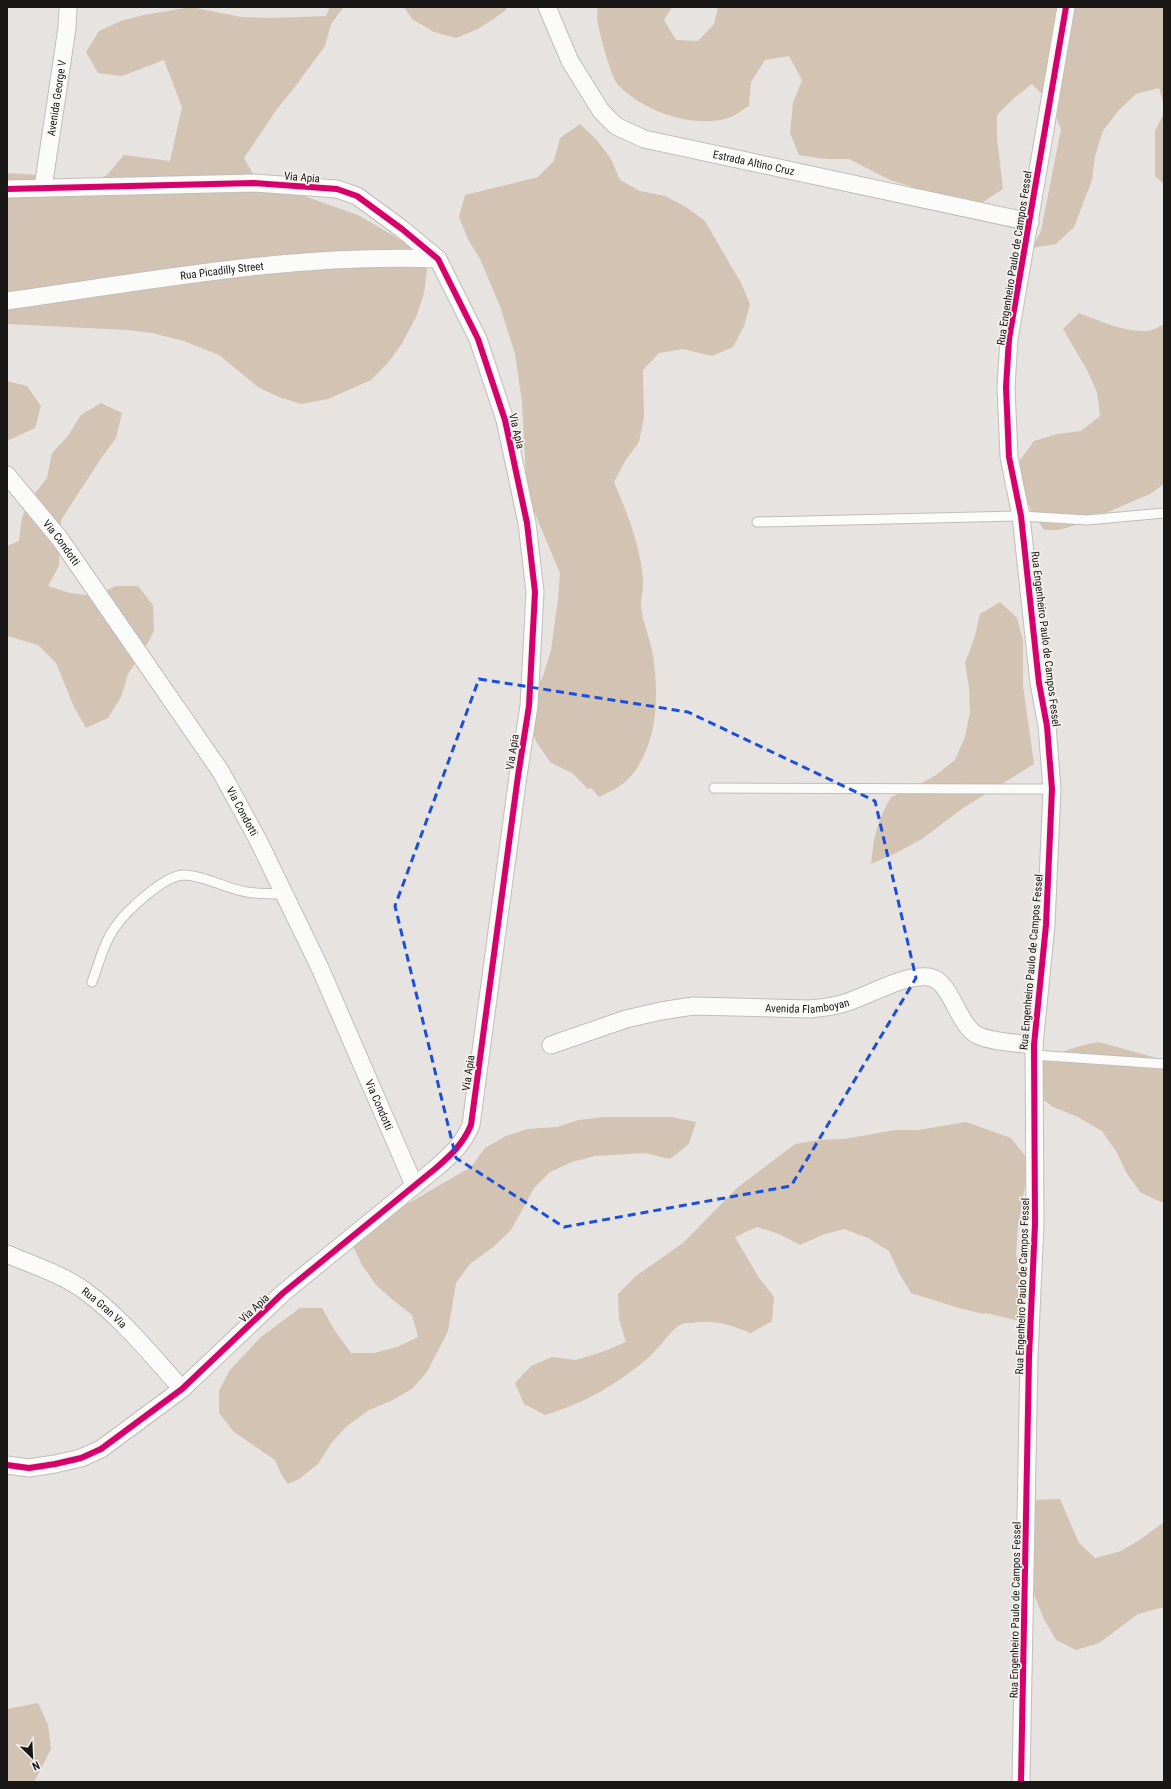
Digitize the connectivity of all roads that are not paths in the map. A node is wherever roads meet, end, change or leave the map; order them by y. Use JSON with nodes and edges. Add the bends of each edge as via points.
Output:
{"nodes":[{"id":1,"x":68,"y":7,"type":"edge"},
{"id":2,"x":547,"y":7,"type":"edge"},
{"id":3,"x":1066,"y":7,"type":"edge"},
{"id":4,"x":43,"y":188,"type":"junction"},
{"id":5,"x":7,"y":189,"type":"edge"},
{"id":6,"x":1030,"y":222,"type":"junction"},
{"id":7,"x":438,"y":259,"type":"junction"},
{"id":8,"x":7,"y":301,"type":"edge"},
{"id":9,"x":7,"y":475,"type":"edge"},
{"id":10,"x":1164,"y":513,"type":"edge"},
{"id":11,"x":1020,"y":516,"type":"junction"},
{"id":12,"x":756,"y":522,"type":"dead end"},
{"id":13,"x":714,"y":788,"type":"dead end"},
{"id":14,"x":1052,"y":789,"type":"junction"},
{"id":15,"x":284,"y":894,"type":"junction"},
{"id":16,"x":92,"y":982,"type":"dead end"},
{"id":17,"x":551,"y":1045,"type":"dead end"},
{"id":18,"x":1034,"y":1050,"type":"junction"},
{"id":19,"x":1164,"y":1064,"type":"edge"},
{"id":20,"x":414,"y":1185,"type":"junction"},
{"id":21,"x":7,"y":1254,"type":"edge"},
{"id":22,"x":182,"y":1389,"type":"junction"},
{"id":23,"x":7,"y":1465,"type":"edge"},
{"id":24,"x":1022,"y":1782,"type":"edge"}],
"edges":[{"from":1,"to":4,"type":"street","name":"Avenida George V"},
{"from":2,"to":6,"type":"street","name":"Estrada Altino Cruz","via":[[570,61],[601,111],[616,126],[644,139]]},
{"from":3,"to":6,"type":"street","name":"Rua Engenheiro Paulo de Campos Fessel"},
{"from":4,"to":5,"type":"street","name":"Via Apia"},
{"from":4,"to":7,"type":"street","name":"Via Apia","via":[[254,183],[337,190],[357,196]]},
{"from":6,"to":11,"type":"street","name":"Rua Engenheiro Paulo de Campos Fessel","via":[[1009,339],[1006,387],[1009,457]]},
{"from":7,"to":8,"type":"street","name":"Rua Picadilly Street","via":[[395,257],[276,265]]},
{"from":7,"to":20,"type":"street","name":"Via Apia","via":[[478,338],[505,420],[527,523],[535,592],[529,706],[471,1125],[457,1150]]},
{"from":9,"to":15,"type":"street","name":"Via Condotti","via":[[60,539],[221,772]]},
{"from":10,"to":11,"type":"lane","via":[[1087,520]]},
{"from":11,"to":12,"type":"lane"},
{"from":11,"to":14,"type":"street","name":"Rua Engenheiro Paulo de Campos Fessel","via":[[1039,683],[1047,726]]},
{"from":13,"to":14,"type":"lane"},
{"from":14,"to":18,"type":"street","name":"Rua Engenheiro Paulo de Campos Fessel","via":[[1046,925]]},
{"from":15,"to":16,"type":"lane","via":[[247,892],[194,876],[181,875],[167,879],[116,926],[105,946]]},
{"from":15,"to":20,"type":"street","name":"Via Condotti","via":[[320,968]]},
{"from":17,"to":18,"type":"street","name":"Avenida Flamboyan","via":[[626,1019],[661,1011],[693,1006],[810,1009],[829,1007],[904,980],[921,977],[939,982],[975,1034]]},
{"from":18,"to":19,"type":"lane"},
{"from":18,"to":24,"type":"street","name":"Rua Engenheiro Paulo de Campos Fessel","via":[[1035,1224],[1029,1365]]},
{"from":20,"to":22,"type":"street","name":"Via Apia","via":[[283,1294]]},
{"from":21,"to":22,"type":"street","name":"Rua Gran Via","via":[[84,1290],[134,1336]]},
{"from":22,"to":23,"type":"street","name":"Via Apia","via":[[101,1449],[81,1458],[29,1468]]}]}
